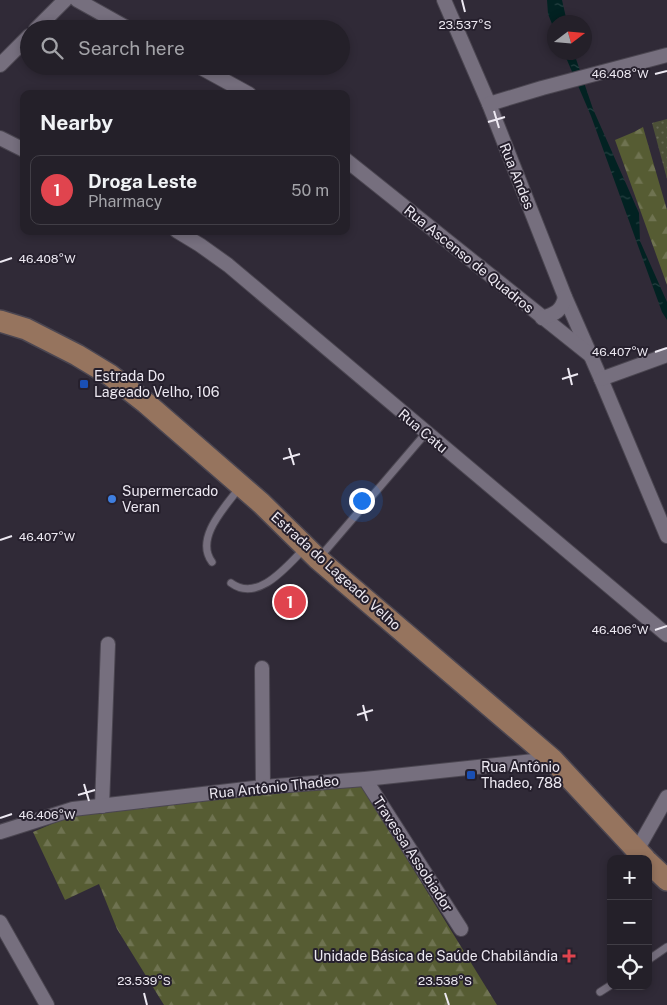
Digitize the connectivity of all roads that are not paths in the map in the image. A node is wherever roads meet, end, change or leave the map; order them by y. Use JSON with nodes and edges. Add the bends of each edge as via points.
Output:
{"nodes":[{"id":1,"x":65,"y":0,"type":"edge"},
{"id":2,"x":77,"y":0,"type":"edge"},
{"id":3,"x":444,"y":0,"type":"edge"},
{"id":4,"x":45,"y":20,"type":"edge"},
{"id":5,"x":114,"y":20,"type":"edge"},
{"id":6,"x":20,"y":45,"type":"edge"},
{"id":7,"x":667,"y":55,"type":"edge"},
{"id":8,"x":0,"y":65,"type":"edge"},
{"id":9,"x":214,"y":75,"type":"edge"},
{"id":10,"x":242,"y":90,"type":"edge"},
{"id":11,"x":489,"y":104,"type":"junction"},
{"id":12,"x":0,"y":138,"type":"edge"},
{"id":13,"x":20,"y":148,"type":"edge"},
{"id":14,"x":350,"y":163,"type":"edge"},
{"id":15,"x":184,"y":235,"type":"edge"},
{"id":16,"x":565,"y":297,"type":"junction"},
{"id":17,"x":542,"y":318,"type":"junction"},
{"id":18,"x":0,"y":321,"type":"edge"},
{"id":19,"x":667,"y":355,"type":"edge"},
{"id":20,"x":592,"y":357,"type":"junction"},
{"id":21,"x":601,"y":379,"type":"junction"},
{"id":22,"x":426,"y":433,"type":"junction"},
{"id":23,"x":241,"y":486,"type":"junction"},
{"id":24,"x":667,"y":536,"type":"edge"},
{"id":25,"x":312,"y":553,"type":"junction"},
{"id":26,"x":212,"y":562,"type":"dead end"},
{"id":27,"x":231,"y":582,"type":"dead end"},
{"id":28,"x":667,"y":635,"type":"edge"},
{"id":29,"x":108,"y":644,"type":"dead end"},
{"id":30,"x":262,"y":668,"type":"dead end"},
{"id":31,"x":552,"y":759,"type":"junction"},
{"id":32,"x":365,"y":779,"type":"junction"},
{"id":33,"x":263,"y":787,"type":"junction"},
{"id":34,"x":667,"y":797,"type":"edge"},
{"id":35,"x":102,"y":806,"type":"junction"},
{"id":36,"x":0,"y":832,"type":"edge"},
{"id":37,"x":641,"y":855,"type":"edge"},
{"id":38,"x":644,"y":855,"type":"edge"},
{"id":39,"x":652,"y":866,"type":"edge"},
{"id":40,"x":667,"y":880,"type":"edge"},
{"id":41,"x":0,"y":922,"type":"edge"},
{"id":42,"x":461,"y":929,"type":"dead end"},
{"id":43,"x":667,"y":947,"type":"edge"},
{"id":44,"x":652,"y":957,"type":"edge"},
{"id":45,"x":607,"y":988,"type":"edge"},
{"id":46,"x":600,"y":992,"type":"dead end"},
{"id":47,"x":47,"y":1005,"type":"edge"}],
"edges":[{"from":1,"to":4,"type":"street"},
{"from":2,"to":5,"type":"street"},
{"from":3,"to":11,"type":"street","name":"Rua Andes"},
{"from":6,"to":8,"type":"street"},
{"from":7,"to":11,"type":"street"},
{"from":9,"to":10,"type":"street"},
{"from":11,"to":16,"type":"street","name":"Rua Andes"},
{"from":12,"to":13,"type":"street"},
{"from":14,"to":17,"type":"street","name":"Rua Ascenso de Quadros"},
{"from":15,"to":22,"type":"street","name":"Rua Catu","via":[[228,265]]},
{"from":16,"to":17,"type":"street","via":[[562,308]]},
{"from":16,"to":20,"type":"street","name":"Rua Andes"},
{"from":17,"to":20,"type":"street","name":"Rua Ascenso de Quadros"},
{"from":18,"to":23,"type":"main road","name":"Estrada do Lageado Velho","via":[[26,329],[110,375]]},
{"from":19,"to":21,"type":"street"},
{"from":20,"to":21,"type":"street","name":"Rua Andes"},
{"from":21,"to":24,"type":"street","name":"Rua Andes"},
{"from":22,"to":25,"type":"lane"},
{"from":22,"to":28,"type":"street","name":"Rua Catu"},
{"from":23,"to":25,"type":"main road","name":"Estrada do Lageado Velho"},
{"from":23,"to":26,"type":"lane","via":[[210,530],[206,546],[207,556]]},
{"from":25,"to":27,"type":"lane","via":[[260,586],[247,588]]},
{"from":25,"to":31,"type":"main road","name":"Estrada do Lageado Velho"},
{"from":29,"to":35,"type":"street"},
{"from":30,"to":33,"type":"street"},
{"from":31,"to":32,"type":"street","name":"Rua Antônio Thadeo"},
{"from":31,"to":37,"type":"main road","name":"Estrada do Lageado Velho"},
{"from":32,"to":33,"type":"street","name":"Rua Antônio Thadeo"},
{"from":32,"to":42,"type":"street","name":"Travessa Assobiador"},
{"from":33,"to":35,"type":"street","name":"Rua Antônio Thadeo"},
{"from":34,"to":38,"type":"street"},
{"from":35,"to":36,"type":"street","name":"Rua Antônio Thadeo","via":[[73,809]]},
{"from":39,"to":40,"type":"main road","name":"Estrada do Lageado Velho"},
{"from":41,"to":47,"type":"street"},
{"from":43,"to":44,"type":"lane"},
{"from":45,"to":46,"type":"lane"}]}
